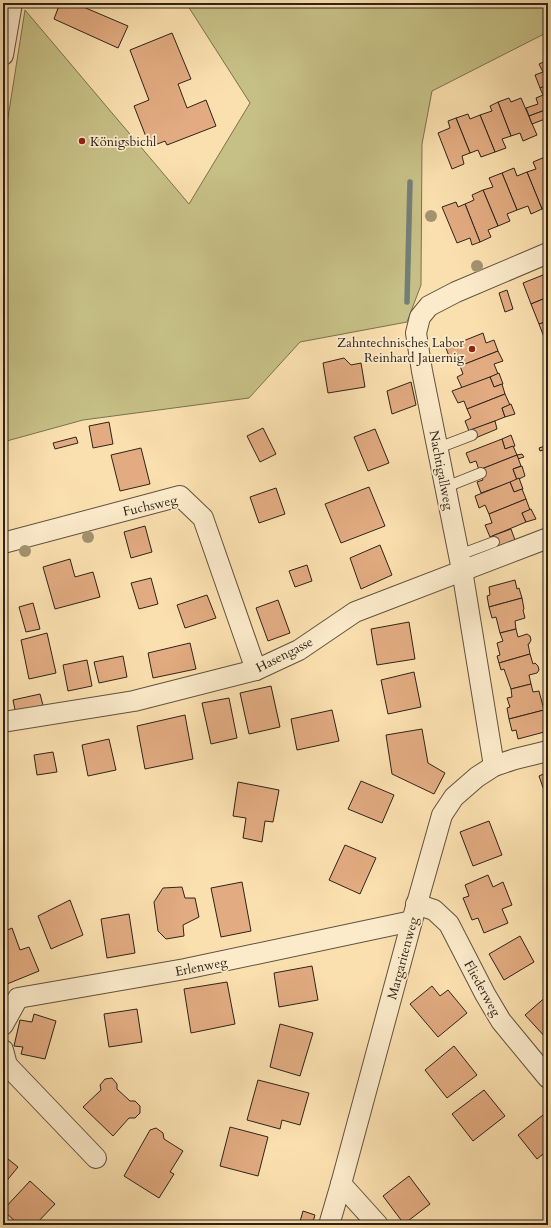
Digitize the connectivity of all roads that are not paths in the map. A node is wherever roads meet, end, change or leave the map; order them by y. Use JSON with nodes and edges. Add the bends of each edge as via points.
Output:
{"nodes":[{"id":1,"x":12,"y":3,"type":"edge"},
{"id":2,"x":3,"y":55,"type":"edge"},
{"id":3,"x":548,"y":253,"type":"edge"},
{"id":4,"x":472,"y":435,"type":"dead end"},
{"id":5,"x":438,"y":448,"type":"junction"},
{"id":6,"x":481,"y":474,"type":"dead end"},
{"id":7,"x":446,"y":487,"type":"junction"},
{"id":8,"x":548,"y":538,"type":"edge"},
{"id":9,"x":494,"y":542,"type":"dead end"},
{"id":10,"x":3,"y":543,"type":"edge"},
{"id":11,"x":461,"y":563,"type":"junction"},
{"id":12,"x":256,"y":670,"type":"junction"},
{"id":13,"x":3,"y":722,"type":"edge"},
{"id":14,"x":548,"y":751,"type":"edge"},
{"id":15,"x":494,"y":766,"type":"junction"},
{"id":16,"x":414,"y":913,"type":"junction"},
{"id":17,"x":3,"y":1025,"type":"edge"},
{"id":18,"x":3,"y":1050,"type":"edge"},
{"id":19,"x":548,"y":1078,"type":"edge"},
{"id":20,"x":96,"y":1158,"type":"dead end"},
{"id":21,"x":341,"y":1184,"type":"junction"},
{"id":22,"x":329,"y":1225,"type":"edge"},
{"id":23,"x":378,"y":1225,"type":"edge"}],
"edges":[{"from":1,"to":2,"type":"street"},
{"from":3,"to":5,"type":"street","name":"Nachtigallweg","via":[[456,292],[429,306],[420,317],[416,333]]},
{"from":4,"to":5,"type":"lane"},
{"from":5,"to":7,"type":"street","name":"Nachtigallweg"},
{"from":6,"to":7,"type":"lane"},
{"from":7,"to":11,"type":"street","name":"Nachtigallweg"},
{"from":8,"to":11,"type":"street","name":"Hasengasse"},
{"from":9,"to":11,"type":"lane"},
{"from":10,"to":12,"type":"street","name":"Fuchsweg","via":[[180,496],[203,518]]},
{"from":11,"to":12,"type":"street","name":"Hasengasse","via":[[355,612],[299,650]]},
{"from":11,"to":15,"type":"street","name":"Nachtigallweg"},
{"from":12,"to":13,"type":"street","name":"Hasengasse","via":[[134,701]]},
{"from":14,"to":15,"type":"street","name":"Margaritenweg"},
{"from":15,"to":16,"type":"street","name":"Margaritenweg","via":[[454,797],[442,815]]},
{"from":16,"to":17,"type":"street","name":"Erlenweg","via":[[185,969],[18,998]]},
{"from":16,"to":19,"type":"street","name":"Fliederweg","via":[[434,910],[449,924],[502,1021]]},
{"from":16,"to":21,"type":"street","name":"Margaritenweg"},
{"from":18,"to":20,"type":"street","via":[[7,1065]]},
{"from":21,"to":22,"type":"street","name":"Margaritenweg"},
{"from":21,"to":23,"type":"street"}]}
